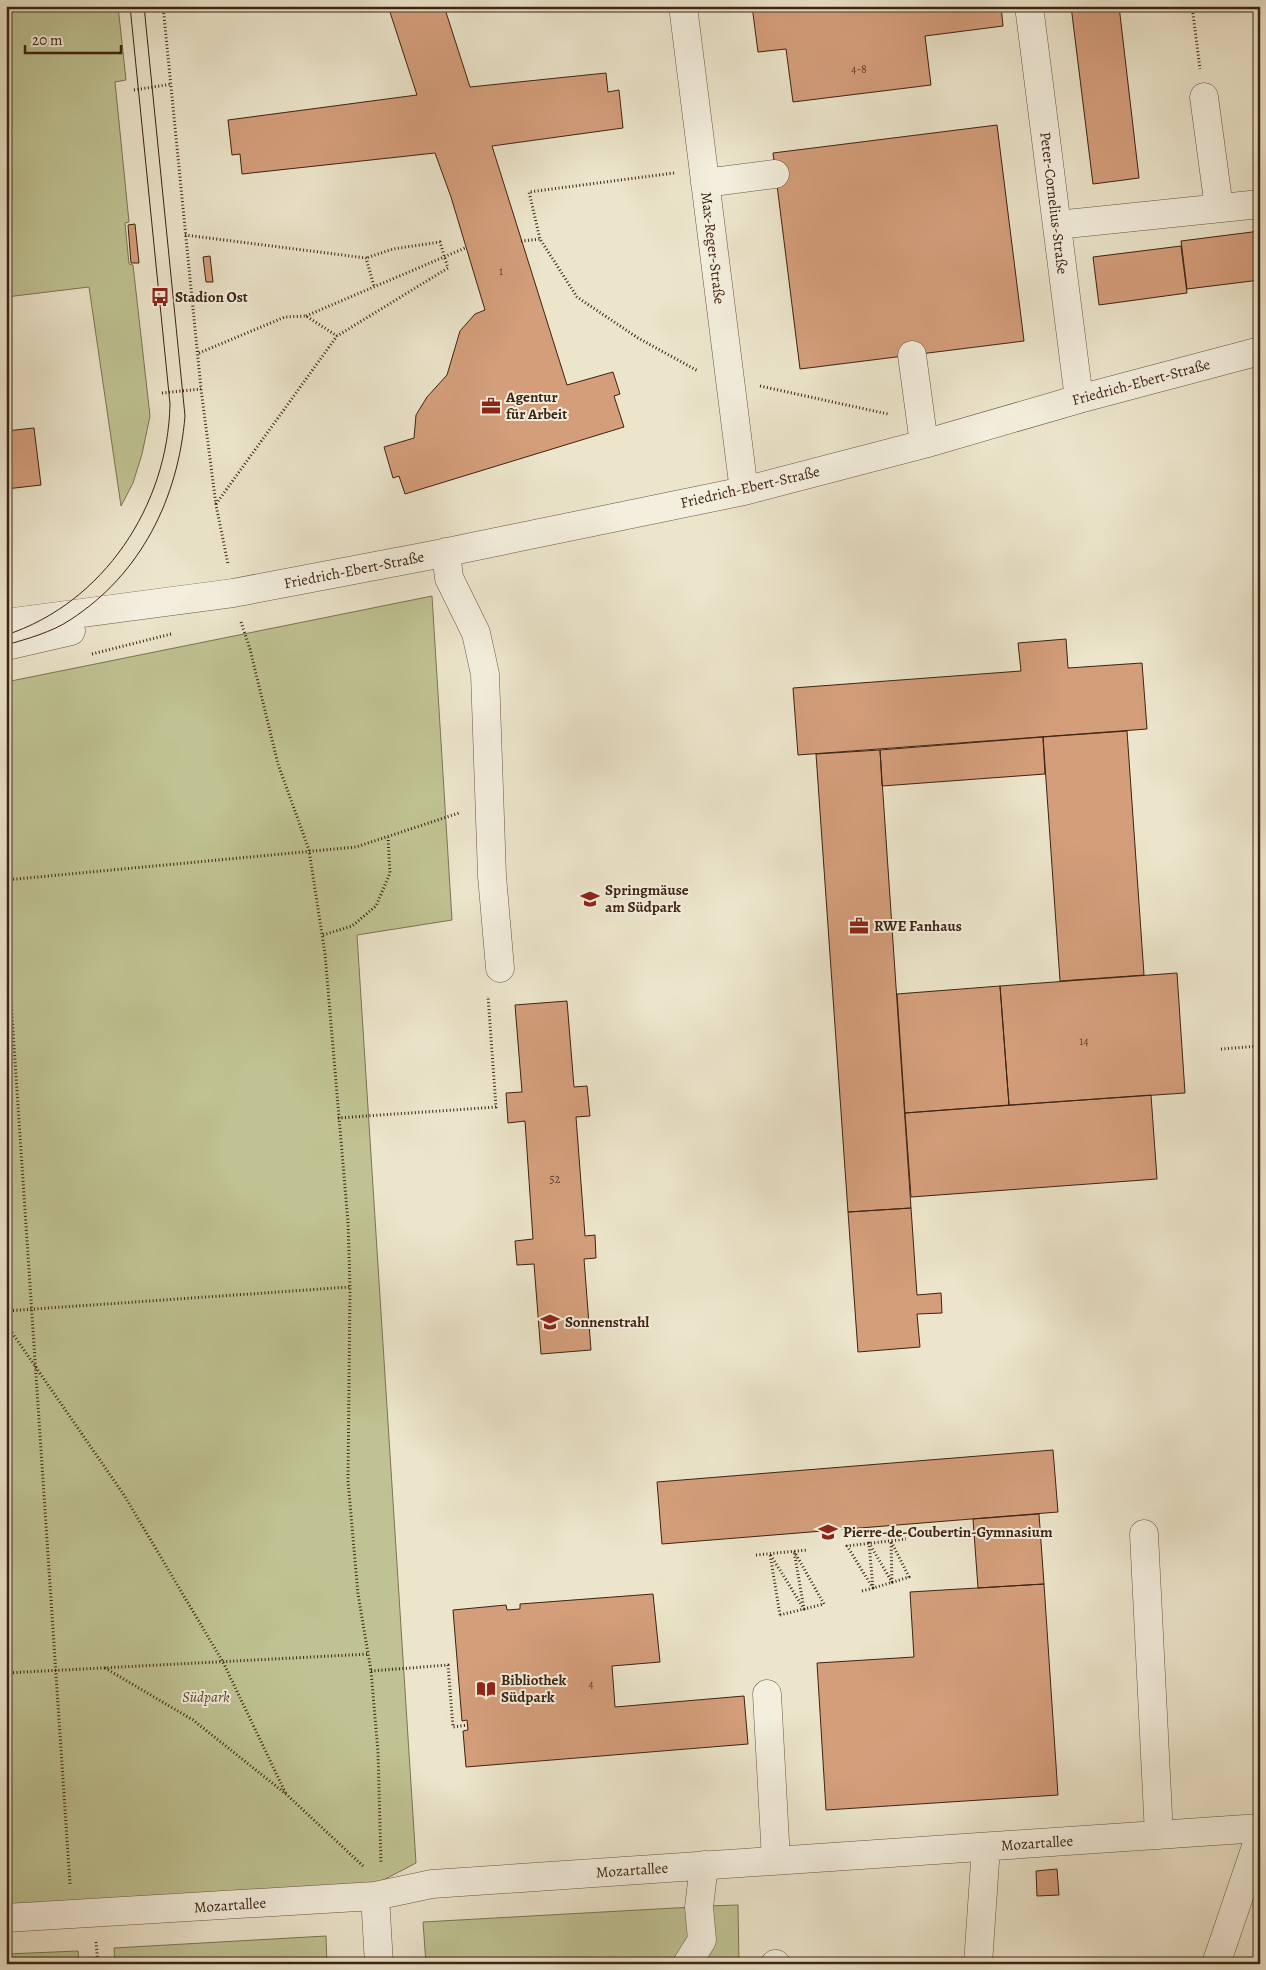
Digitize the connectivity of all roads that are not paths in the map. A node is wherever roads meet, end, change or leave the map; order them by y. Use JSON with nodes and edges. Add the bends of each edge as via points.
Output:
{"nodes":[{"id":1,"x":683,"y":6,"type":"edge"},
{"id":2,"x":1029,"y":6,"type":"edge"},
{"id":3,"x":1204,"y":97,"type":"road end"},
{"id":4,"x":775,"y":174,"type":"dead end"},
{"id":5,"x":704,"y":176,"type":"junction"},
{"id":6,"x":1260,"y":204,"type":"edge"},
{"id":7,"x":1219,"y":208,"type":"junction"},
{"id":8,"x":1057,"y":225,"type":"junction"},
{"id":9,"x":1260,"y":351,"type":"edge"},
{"id":10,"x":912,"y":355,"type":"dead end"},
{"id":11,"x":1079,"y":399,"type":"junction"},
{"id":12,"x":924,"y":444,"type":"junction"},
{"id":13,"x":744,"y":491,"type":"junction"},
{"id":14,"x":446,"y":552,"type":"junction"},
{"id":15,"x":236,"y":605,"type":"junction"},
{"id":16,"x":6,"y":624,"type":"edge"},
{"id":17,"x":6,"y":646,"type":"edge"},
{"id":18,"x":500,"y":968,"type":"road end"},
{"id":19,"x":1144,"y":1534,"type":"dead end"},
{"id":20,"x":767,"y":1694,"type":"dead end"},
{"id":21,"x":1260,"y":1828,"type":"edge"},
{"id":22,"x":1159,"y":1835,"type":"junction"},
{"id":23,"x":1260,"y":1835,"type":"edge"},
{"id":24,"x":986,"y":1846,"type":"junction"},
{"id":25,"x":776,"y":1860,"type":"junction"},
{"id":26,"x":704,"y":1865,"type":"junction"},
{"id":27,"x":380,"y":1892,"type":"junction"},
{"id":28,"x":6,"y":1918,"type":"edge"},
{"id":29,"x":379,"y":1964,"type":"edge"},
{"id":30,"x":687,"y":1964,"type":"edge"},
{"id":31,"x":978,"y":1964,"type":"edge"},
{"id":32,"x":1216,"y":1964,"type":"edge"}],
"edges":[{"from":1,"to":5,"type":"street","name":"Max-Reger-Straße"},
{"from":2,"to":8,"type":"street","name":"Peter-Cornelius-Straße"},
{"from":3,"to":7,"type":"street"},
{"from":4,"to":5,"type":"street"},
{"from":5,"to":13,"type":"street","name":"Max-Reger-Straße"},
{"from":6,"to":7,"type":"street"},
{"from":7,"to":8,"type":"street"},
{"from":8,"to":11,"type":"street","name":"Peter-Cornelius-Straße"},
{"from":9,"to":11,"type":"street","name":"Friedrich-Ebert-Straße"},
{"from":10,"to":12,"type":"street"},
{"from":11,"to":12,"type":"street","name":"Friedrich-Ebert-Straße"},
{"from":12,"to":13,"type":"street","name":"Friedrich-Ebert-Straße"},
{"from":13,"to":14,"type":"street","name":"Friedrich-Ebert-Straße"},
{"from":14,"to":15,"type":"street","name":"Friedrich-Ebert-Straße"},
{"from":14,"to":18,"type":"street","via":[[449,578],[476,633],[485,674],[492,876]]},
{"from":15,"to":16,"type":"street","name":"Friedrich-Ebert-Straße"},
{"from":15,"to":17,"type":"street","name":"Friedrich-Ebert-Straße"},
{"from":19,"to":22,"type":"street"},
{"from":20,"to":25,"type":"street"},
{"from":21,"to":22,"type":"street","name":"Mozartallee"},
{"from":22,"to":24,"type":"street","name":"Mozartallee"},
{"from":23,"to":32,"type":"street"},
{"from":24,"to":25,"type":"street","name":"Mozartallee"},
{"from":24,"to":31,"type":"street"},
{"from":25,"to":26,"type":"street","name":"Mozartallee"},
{"from":26,"to":27,"type":"street","name":"Mozartallee","via":[[432,1884]]},
{"from":26,"to":30,"type":"street","via":[[698,1906],[702,1940]]},
{"from":27,"to":28,"type":"street","name":"Mozartallee"},
{"from":27,"to":29,"type":"street"}]}
